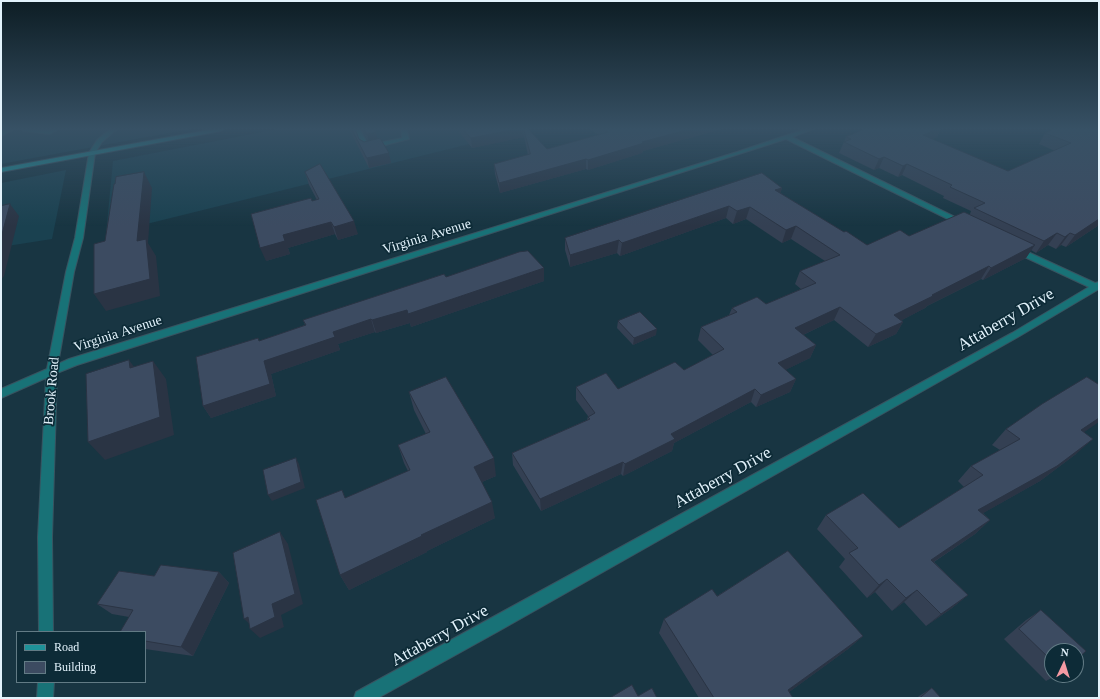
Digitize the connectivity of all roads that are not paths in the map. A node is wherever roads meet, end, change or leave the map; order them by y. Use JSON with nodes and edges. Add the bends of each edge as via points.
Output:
{"nodes":[{"id":1,"x":46,"y":162,"type":"edge"},
{"id":2,"x":91,"y":162,"type":"edge"},
{"id":3,"x":708,"y":162,"type":"edge"},
{"id":4,"x":837,"y":162,"type":"edge"},
{"id":5,"x":1,"y":170,"type":"edge"},
{"id":6,"x":973,"y":228,"type":"edge"},
{"id":7,"x":1008,"y":245,"type":"edge"},
{"id":8,"x":1098,"y":286,"type":"edge"},
{"id":9,"x":52,"y":370,"type":"junction"},
{"id":10,"x":1,"y":394,"type":"edge"},
{"id":11,"x":46,"y":631,"type":"edge"},
{"id":12,"x":46,"y":683,"type":"edge"},
{"id":13,"x":45,"y":698,"type":"edge"},
{"id":14,"x":362,"y":698,"type":"edge"}],
"edges":[{"from":1,"to":5,"type":"main road"},
{"from":2,"to":9,"type":"street","name":"Brook Road","via":[[79,238],[70,272]]},
{"from":3,"to":9,"type":"street","name":"Virginia Avenue"},
{"from":4,"to":6,"type":"street"},
{"from":7,"to":8,"type":"street"},
{"from":8,"to":14,"type":"street","name":"Attaberry Drive"},
{"from":9,"to":10,"type":"street","name":"Virginia Avenue"},
{"from":9,"to":11,"type":"street","name":"Brook Road","via":[[45,537]]},
{"from":12,"to":13,"type":"street"}]}
